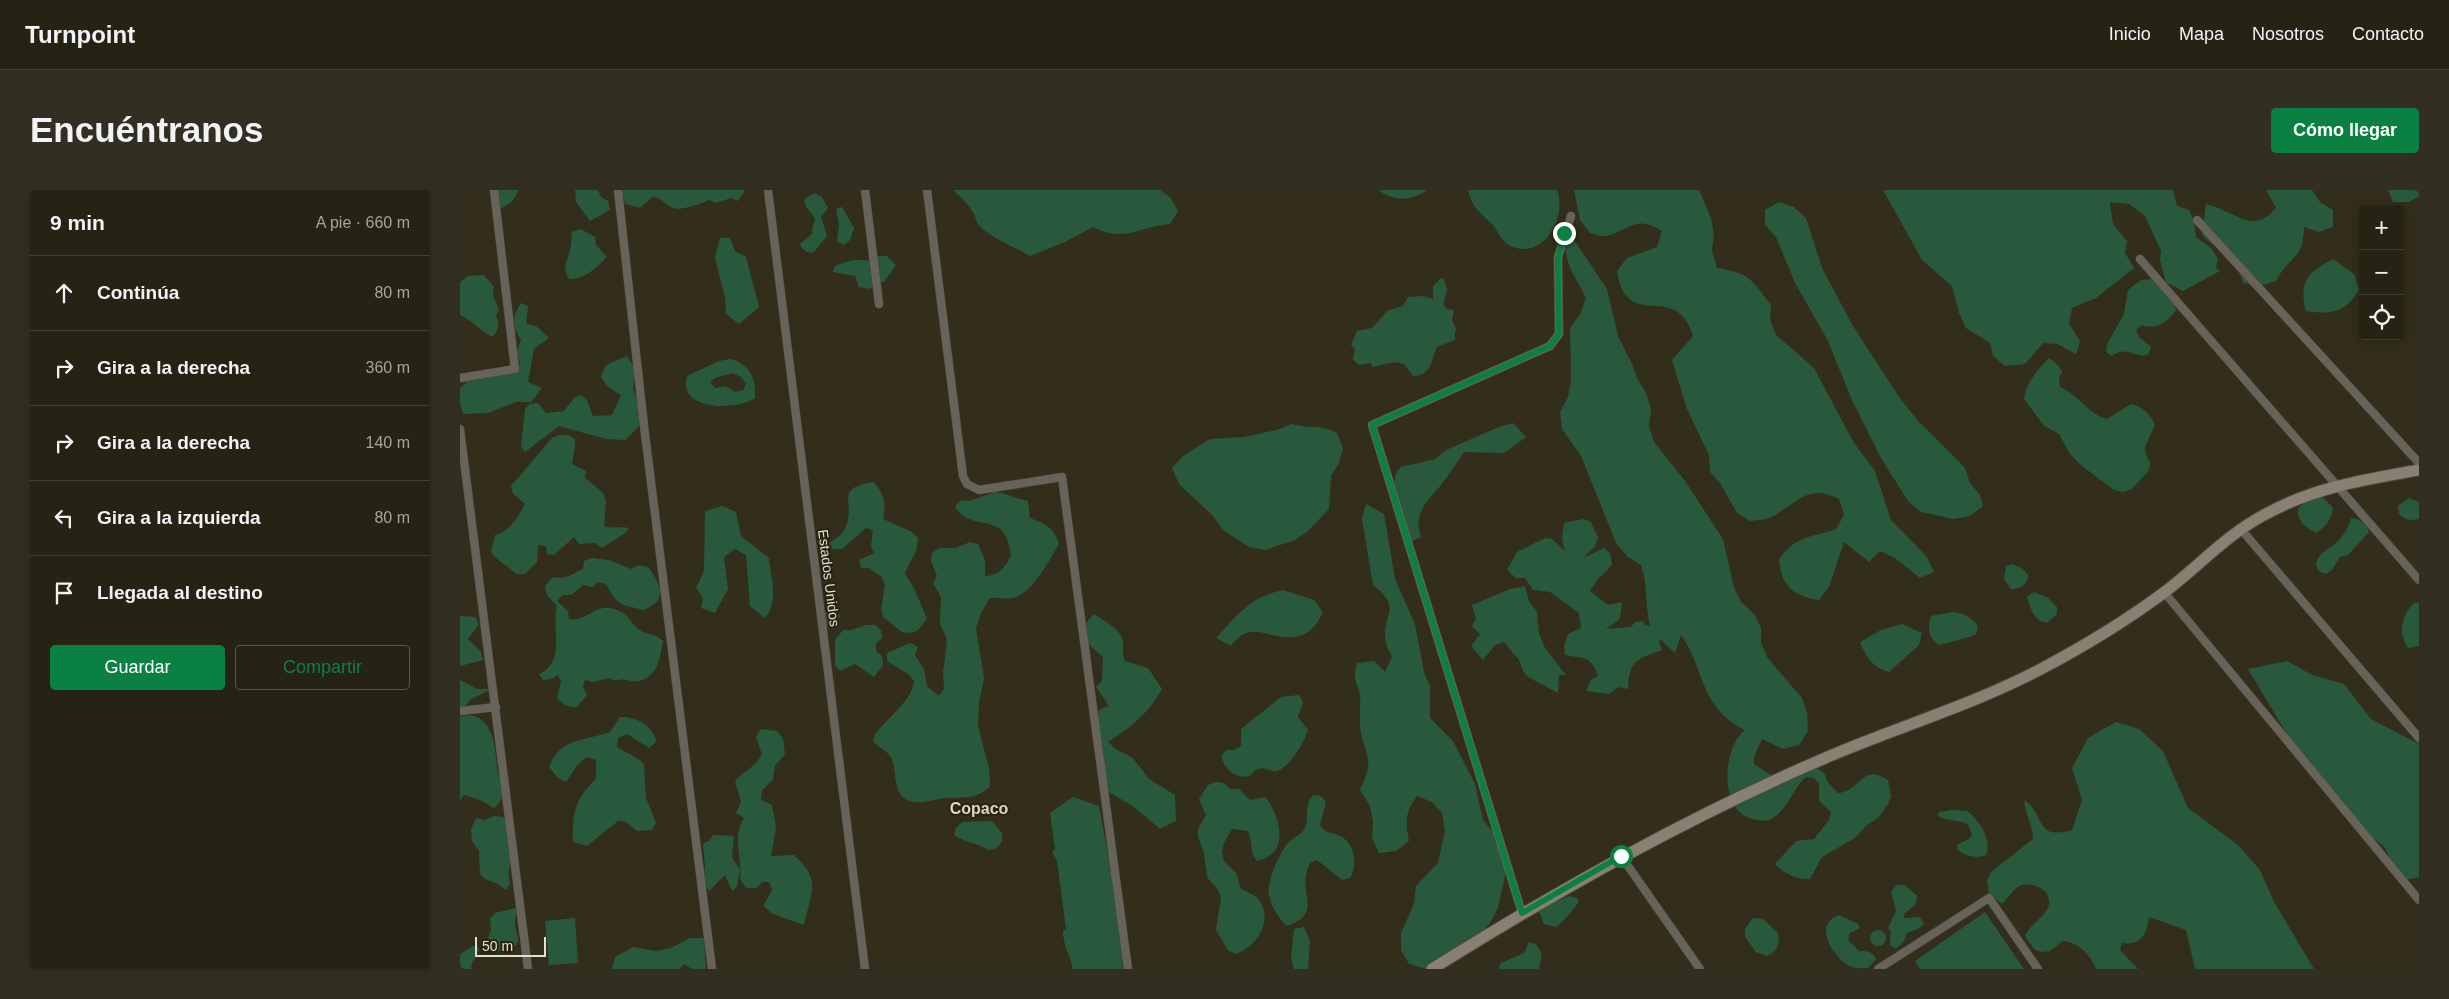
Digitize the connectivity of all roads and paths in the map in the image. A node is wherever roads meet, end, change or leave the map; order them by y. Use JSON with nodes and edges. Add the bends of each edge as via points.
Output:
{"nodes":[{"id":1,"x":494,"y":190,"type":"edge"},
{"id":2,"x":618,"y":190,"type":"edge"},
{"id":3,"x":768,"y":190,"type":"edge"},
{"id":4,"x":865,"y":190,"type":"edge"},
{"id":5,"x":927,"y":190,"type":"edge"},
{"id":6,"x":1571,"y":216,"type":"dead end"},
{"id":7,"x":2197,"y":220,"type":"dead end"},
{"id":8,"x":2140,"y":259,"type":"dead end"},
{"id":9,"x":879,"y":304,"type":"dead end"},
{"id":10,"x":460,"y":378,"type":"edge"},
{"id":11,"x":460,"y":429,"type":"edge"},
{"id":12,"x":462,"y":461,"type":"edge"},
{"id":13,"x":2419,"y":463,"type":"edge"},
{"id":14,"x":2419,"y":470,"type":"edge"},
{"id":15,"x":2337,"y":485,"type":"junction"},
{"id":16,"x":2240,"y":528,"type":"junction"},
{"id":17,"x":2419,"y":580,"type":"edge"},
{"id":18,"x":2164,"y":592,"type":"junction"},
{"id":19,"x":496,"y":707,"type":"junction"},
{"id":20,"x":460,"y":712,"type":"edge"},
{"id":21,"x":2419,"y":738,"type":"edge"},
{"id":22,"x":1621,"y":856,"type":"junction"},
{"id":23,"x":2419,"y":900,"type":"edge"},
{"id":24,"x":1522,"y":913,"type":"junction"},
{"id":25,"x":528,"y":969,"type":"edge"},
{"id":26,"x":712,"y":969,"type":"edge"},
{"id":27,"x":865,"y":969,"type":"edge"},
{"id":28,"x":1128,"y":969,"type":"edge"},
{"id":29,"x":1432,"y":969,"type":"edge"},
{"id":30,"x":1700,"y":969,"type":"edge"},
{"id":31,"x":1878,"y":969,"type":"edge"},
{"id":32,"x":2038,"y":969,"type":"edge"}],
"edges":[{"from":1,"to":10,"type":"street","via":[[516,369]]},
{"from":2,"to":26,"type":"street"},
{"from":3,"to":27,"type":"street","name":"Estados Unidos"},
{"from":4,"to":9,"type":"street"},
{"from":5,"to":28,"type":"street","via":[[963,476],[967,484],[979,490],[1062,477]]},
{"from":6,"to":24,"type":"street","via":[[1558,258],[1559,334],[1550,346],[1372,425]]},
{"from":7,"to":13,"type":"street"},
{"from":8,"to":15,"type":"street"},
{"from":11,"to":12,"type":"street"},
{"from":12,"to":19,"type":"street"},
{"from":14,"to":15,"type":"street"},
{"from":15,"to":16,"type":"street","via":[[2300,497]]},
{"from":15,"to":17,"type":"street"},
{"from":16,"to":18,"type":"street"},
{"from":16,"to":21,"type":"street"},
{"from":18,"to":22,"type":"street","via":[[2082,647],[2013,683],[1836,753]]},
{"from":18,"to":23,"type":"street"},
{"from":19,"to":20,"type":"street"},
{"from":19,"to":25,"type":"street"},
{"from":22,"to":24,"type":"street"},
{"from":22,"to":30,"type":"street"},
{"from":24,"to":29,"type":"street"},
{"from":31,"to":32,"type":"street","via":[[1989,898]]}]}
